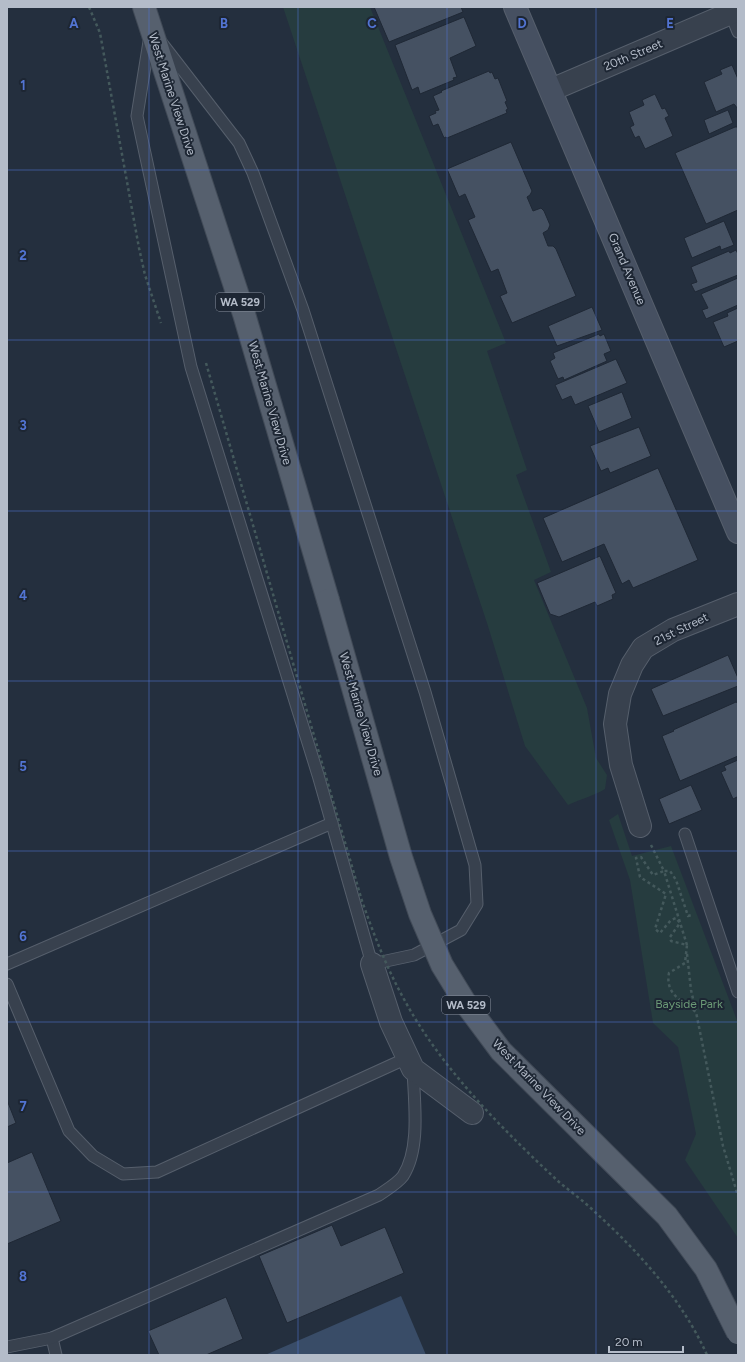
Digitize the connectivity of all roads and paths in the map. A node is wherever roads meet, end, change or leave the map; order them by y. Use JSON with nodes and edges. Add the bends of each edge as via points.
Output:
{"nodes":[{"id":1,"x":89,"y":7,"type":"edge"},
{"id":2,"x":144,"y":7,"type":"edge"},
{"id":3,"x":515,"y":7,"type":"edge"},
{"id":4,"x":733,"y":16,"type":"edge"},
{"id":5,"x":151,"y":29,"type":"junction"},
{"id":6,"x":551,"y":90,"type":"junction"},
{"id":7,"x":162,"y":326,"type":"dead end"},
{"id":8,"x":738,"y":532,"type":"edge"},
{"id":9,"x":738,"y":604,"type":"edge"},
{"id":10,"x":332,"y":823,"type":"junction"},
{"id":11,"x":640,"y":826,"type":"joint"},
{"id":12,"x":685,"y":834,"type":"dead end"},
{"id":13,"x":664,"y":871,"type":"junction"},
{"id":14,"x":688,"y":916,"type":"dead end"},
{"id":15,"x":680,"y":923,"type":"junction"},
{"id":16,"x":687,"y":945,"type":"junction"},
{"id":17,"x":7,"y":964,"type":"edge"},
{"id":18,"x":372,"y":964,"type":"junction"},
{"id":19,"x":7,"y":984,"type":"edge"},
{"id":20,"x":738,"y":992,"type":"edge"},
{"id":21,"x":696,"y":1012,"type":"junction"},
{"id":22,"x":410,"y":1063,"type":"junction"},
{"id":23,"x":472,"y":1113,"type":"dead end"},
{"id":24,"x":738,"y":1196,"type":"edge"},
{"id":25,"x":738,"y":1333,"type":"edge"},
{"id":26,"x":52,"y":1338,"type":"junction"},
{"id":27,"x":7,"y":1347,"type":"edge"},
{"id":28,"x":56,"y":1355,"type":"edge"}],
"edges":[{"from":1,"to":7,"type":"path","via":[[100,33],[145,275]]},
{"from":2,"to":5,"type":"main road","name":"West Marine View Drive","number":"WA 529"},
{"from":3,"to":6,"type":"street","name":"Grand Avenue"},
{"from":4,"to":6,"type":"street","name":"20th Street"},
{"from":5,"to":10,"type":"lane","via":[[137,116],[191,366]]},
{"from":5,"to":18,"type":"lane","via":[[239,143],[253,173],[306,318],[425,692],[475,865],[477,904],[461,930],[414,955]]},
{"from":5,"to":25,"type":"main road","name":"West Marine View Drive","number":"WA 529","bridge":true,"via":[[244,314],[401,857],[420,914],[442,965],[500,1051],[667,1216],[706,1269]]},
{"from":6,"to":8,"type":"street","name":"Grand Avenue"},
{"from":9,"to":11,"type":"street","name":"21st Street","via":[[673,630],[643,648],[632,665],[620,694],[615,724],[621,765]]},
{"from":10,"to":17,"type":"lane"},
{"from":10,"to":18,"type":"lane"},
{"from":11,"to":13,"type":"path"},
{"from":12,"to":20,"type":"lane"},
{"from":13,"to":14,"type":"path","via":[[670,871],[676,880]]},
{"from":13,"to":15,"type":"path"},
{"from":13,"to":15,"type":"path","via":[[653,875],[641,857],[636,858],[640,877],[666,894],[655,929],[660,933],[670,920],[676,918]]},
{"from":15,"to":16,"type":"path"},
{"from":15,"to":16,"type":"path","via":[[670,937],[671,941]]},
{"from":16,"to":21,"type":"path","via":[[691,990]]},
{"from":16,"to":21,"type":"path","via":[[685,963],[669,972],[667,984],[672,993]]},
{"from":18,"to":22,"type":"street","via":[[391,1022]]},
{"from":19,"to":22,"type":"lane","via":[[69,1131],[93,1156],[123,1174],[157,1172]]},
{"from":21,"to":24,"type":"path","via":[[719,1131]]},
{"from":22,"to":23,"type":"street"},
{"from":22,"to":26,"type":"lane","via":[[414,1128],[412,1154],[403,1177],[379,1195]]},
{"from":26,"to":27,"type":"lane"},
{"from":26,"to":28,"type":"lane"}]}
